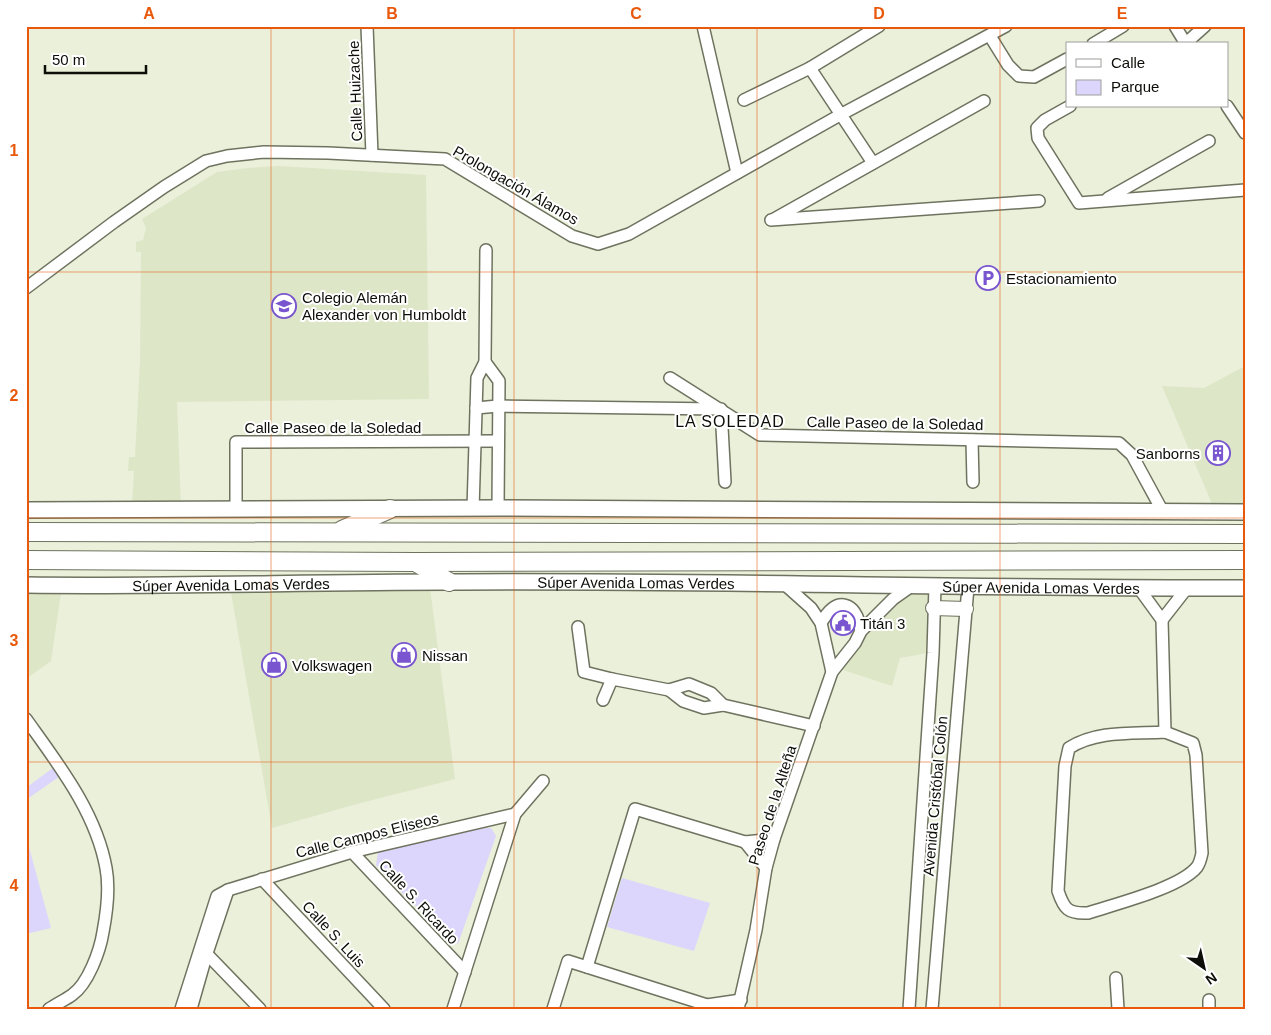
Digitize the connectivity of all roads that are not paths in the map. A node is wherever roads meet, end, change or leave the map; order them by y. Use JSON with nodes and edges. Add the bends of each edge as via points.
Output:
{"nodes":[{"id":1,"x":367,"y":26,"type":"edge"},
{"id":2,"x":703,"y":26,"type":"edge"},
{"id":3,"x":879,"y":26,"type":"edge"},
{"id":4,"x":1006,"y":26,"type":"edge"},
{"id":5,"x":1123,"y":26,"type":"edge"},
{"id":6,"x":1175,"y":26,"type":"edge"},
{"id":7,"x":1204,"y":26,"type":"edge"},
{"id":8,"x":990,"y":36,"type":"junction"},
{"id":9,"x":1096,"y":42,"type":"edge"},
{"id":10,"x":1185,"y":42,"type":"edge"},
{"id":11,"x":1187,"y":42,"type":"edge"},
{"id":12,"x":1066,"y":60,"type":"edge"},
{"id":13,"x":810,"y":68,"type":"junction"},
{"id":14,"x":744,"y":100,"type":"dead end"},
{"id":15,"x":984,"y":101,"type":"dead end"},
{"id":16,"x":1228,"y":107,"type":"edge"},
{"id":17,"x":1066,"y":108,"type":"edge"},
{"id":18,"x":840,"y":115,"type":"junction"},
{"id":19,"x":1243,"y":128,"type":"edge"},
{"id":20,"x":1209,"y":141,"type":"dead end"},
{"id":21,"x":372,"y":155,"type":"junction"},
{"id":22,"x":873,"y":162,"type":"junction"},
{"id":23,"x":737,"y":173,"type":"junction"},
{"id":24,"x":1245,"y":190,"type":"edge"},
{"id":25,"x":1104,"y":200,"type":"junction"},
{"id":26,"x":1039,"y":201,"type":"dead end"},
{"id":27,"x":486,"y":250,"type":"dead end"},
{"id":28,"x":26,"y":288,"type":"edge"},
{"id":29,"x":485,"y":362,"type":"junction"},
{"id":30,"x":670,"y":378,"type":"dead end"},
{"id":31,"x":498,"y":406,"type":"junction"},
{"id":32,"x":476,"y":408,"type":"junction"},
{"id":33,"x":721,"y":409,"type":"junction"},
{"id":34,"x":972,"y":440,"type":"junction"},
{"id":35,"x":475,"y":441,"type":"junction"},
{"id":36,"x":497,"y":441,"type":"junction"},
{"id":37,"x":725,"y":482,"type":"dead end"},
{"id":38,"x":973,"y":482,"type":"dead end"},
{"id":39,"x":498,"y":508,"type":"junction"},
{"id":40,"x":390,"y":509,"type":"junction"},
{"id":41,"x":473,"y":509,"type":"junction"},
{"id":42,"x":26,"y":510,"type":"edge"},
{"id":43,"x":236,"y":510,"type":"junction"},
{"id":44,"x":1163,"y":512,"type":"junction"},
{"id":45,"x":1245,"y":512,"type":"edge"},
{"id":46,"x":26,"y":532,"type":"edge"},
{"id":47,"x":337,"y":532,"type":"junction"},
{"id":48,"x":1245,"y":534,"type":"edge"},
{"id":49,"x":26,"y":560,"type":"edge"},
{"id":50,"x":1245,"y":560,"type":"edge"},
{"id":51,"x":416,"y":562,"type":"junction"},
{"id":52,"x":449,"y":582,"type":"junction"},
{"id":53,"x":783,"y":583,"type":"junction"},
{"id":54,"x":26,"y":585,"type":"edge"},
{"id":55,"x":910,"y":586,"type":"junction"},
{"id":56,"x":934,"y":586,"type":"junction"},
{"id":57,"x":968,"y":587,"type":"junction"},
{"id":58,"x":1138,"y":587,"type":"junction"},
{"id":59,"x":1187,"y":588,"type":"junction"},
{"id":60,"x":1245,"y":588,"type":"edge"},
{"id":61,"x":933,"y":608,"type":"junction"},
{"id":62,"x":966,"y":609,"type":"junction"},
{"id":63,"x":1162,"y":620,"type":"junction"},
{"id":64,"x":821,"y":622,"type":"junction"},
{"id":65,"x":578,"y":627,"type":"dead end"},
{"id":66,"x":861,"y":631,"type":"junction"},
{"id":67,"x":832,"y":672,"type":"junction"},
{"id":68,"x":612,"y":679,"type":"junction"},
{"id":69,"x":669,"y":690,"type":"junction"},
{"id":70,"x":603,"y":700,"type":"dead end"},
{"id":71,"x":723,"y":705,"type":"junction"},
{"id":72,"x":26,"y":719,"type":"edge"},
{"id":73,"x":814,"y":726,"type":"junction"},
{"id":74,"x":1166,"y":732,"type":"junction"},
{"id":75,"x":543,"y":781,"type":"dead end"},
{"id":76,"x":515,"y":814,"type":"junction"},
{"id":77,"x":774,"y":839,"type":"junction"},
{"id":78,"x":745,"y":842,"type":"junction"},
{"id":79,"x":352,"y":852,"type":"junction"},
{"id":80,"x":766,"y":868,"type":"junction"},
{"id":81,"x":262,"y":879,"type":"junction"},
{"id":82,"x":203,"y":950,"type":"junction"},
{"id":83,"x":587,"y":967,"type":"junction"},
{"id":84,"x":465,"y":972,"type":"junction"},
{"id":85,"x":1116,"y":978,"type":"dead end"},
{"id":86,"x":740,"y":1004,"type":"edge"},
{"id":87,"x":708,"y":1007,"type":"edge"},
{"id":88,"x":49,"y":1009,"type":"edge"},
{"id":89,"x":181,"y":1009,"type":"edge"},
{"id":90,"x":191,"y":1009,"type":"edge"},
{"id":91,"x":260,"y":1009,"type":"edge"},
{"id":92,"x":384,"y":1009,"type":"edge"},
{"id":93,"x":453,"y":1009,"type":"edge"},
{"id":94,"x":554,"y":1009,"type":"edge"},
{"id":95,"x":909,"y":1009,"type":"edge"},
{"id":96,"x":932,"y":1009,"type":"edge"},
{"id":97,"x":1118,"y":1009,"type":"edge"}],
"edges":[{"from":1,"to":21,"type":"street","name":"Calle Huizache"},
{"from":2,"to":23,"type":"street"},
{"from":3,"to":13,"type":"street"},
{"from":4,"to":8,"type":"street","name":"Prolongación Álamos"},
{"from":5,"to":9,"type":"street"},
{"from":6,"to":10,"type":"street"},
{"from":7,"to":11,"type":"street"},
{"from":8,"to":12,"type":"street","via":[[1019,76],[1034,77]]},
{"from":8,"to":18,"type":"street","name":"Prolongación Álamos"},
{"from":13,"to":14,"type":"street"},
{"from":13,"to":18,"type":"street"},
{"from":15,"to":22,"type":"street"},
{"from":16,"to":19,"type":"street"},
{"from":17,"to":25,"type":"street","via":[[1037,128],[1038,138],[1079,203]]},
{"from":18,"to":22,"type":"street"},
{"from":18,"to":23,"type":"street","name":"Prolongación Álamos"},
{"from":20,"to":25,"type":"street"},
{"from":21,"to":23,"type":"street","name":"Prolongación Álamos","via":[[445,159],[572,236],[598,244],[629,234]]},
{"from":21,"to":28,"type":"street","name":"Prolongación Álamos","via":[[264,152],[206,161],[121,217]]},
{"from":22,"to":26,"type":"street","via":[[771,220]]},
{"from":24,"to":25,"type":"street"},
{"from":27,"to":29,"type":"street"},
{"from":29,"to":31,"type":"street","via":[[499,382]]},
{"from":29,"to":32,"type":"street","via":[[477,378]]},
{"from":30,"to":33,"type":"street","name":"Calle Paseo de la Soledad"},
{"from":31,"to":32,"type":"street"},
{"from":31,"to":33,"type":"street"},
{"from":31,"to":36,"type":"street"},
{"from":32,"to":35,"type":"street"},
{"from":33,"to":34,"type":"street","name":"Calle Paseo de la Soledad","via":[[760,435]]},
{"from":33,"to":37,"type":"street"},
{"from":34,"to":38,"type":"street"},
{"from":34,"to":44,"type":"street","name":"Calle Paseo de la Soledad","via":[[1119,443],[1132,455]]},
{"from":35,"to":36,"type":"street","name":"Calle Paseo de la Soledad"},
{"from":35,"to":41,"type":"street"},
{"from":35,"to":43,"type":"street","name":"Calle Paseo de la Soledad","via":[[236,442]]},
{"from":36,"to":39,"type":"street"},
{"from":39,"to":41,"type":"main road"},
{"from":39,"to":44,"type":"main road"},
{"from":40,"to":41,"type":"main road"},
{"from":40,"to":43,"type":"main road"},
{"from":40,"to":47,"type":"main road"},
{"from":42,"to":43,"type":"main road"},
{"from":44,"to":45,"type":"main road"},
{"from":46,"to":47,"type":"main road"},
{"from":47,"to":48,"type":"main road"},
{"from":49,"to":51,"type":"main road","name":"Súper Avenida Lomas Verdes"},
{"from":50,"to":51,"type":"main road","name":"Súper Avenida Lomas Verdes"},
{"from":51,"to":52,"type":"main road"},
{"from":52,"to":53,"type":"main road","name":"Súper Avenida Lomas Verdes"},
{"from":52,"to":54,"type":"main road","name":"Súper Avenida Lomas Verdes"},
{"from":53,"to":55,"type":"main road","name":"Súper Avenida Lomas Verdes"},
{"from":53,"to":64,"type":"street","via":[[811,608]]},
{"from":55,"to":56,"type":"main road","name":"Súper Avenida Lomas Verdes"},
{"from":55,"to":66,"type":"street","name":"Paseo de la Alteña"},
{"from":56,"to":57,"type":"main road","name":"Súper Avenida Lomas Verdes"},
{"from":56,"to":61,"type":"street","name":"Avenida Cristóbal Colón"},
{"from":57,"to":58,"type":"main road","name":"Súper Avenida Lomas Verdes"},
{"from":57,"to":62,"type":"street","name":"Avenida Cristóbal Colón"},
{"from":58,"to":59,"type":"main road","name":"Súper Avenida Lomas Verdes"},
{"from":58,"to":63,"type":"street"},
{"from":59,"to":60,"type":"main road","name":"Súper Avenida Lomas Verdes"},
{"from":59,"to":63,"type":"street"},
{"from":61,"to":62,"type":"street"},
{"from":61,"to":95,"type":"street","name":"Avenida Cristóbal Colón","via":[[933,654]]},
{"from":62,"to":96,"type":"street","name":"Avenida Cristóbal Colón"},
{"from":63,"to":74,"type":"street"},
{"from":64,"to":66,"type":"street","via":[[828,611],[841,605],[849,607],[859,617]]},
{"from":64,"to":67,"type":"street"},
{"from":65,"to":68,"type":"street","via":[[584,672]]},
{"from":66,"to":67,"type":"street","name":"Paseo de la Alteña"},
{"from":67,"to":73,"type":"street","name":"Paseo de la Alteña"},
{"from":68,"to":69,"type":"street"},
{"from":68,"to":70,"type":"street"},
{"from":69,"to":71,"type":"street","via":[[683,701],[704,708]]},
{"from":69,"to":71,"type":"street","via":[[689,684],[711,693]]},
{"from":71,"to":73,"type":"street"},
{"from":72,"to":88,"type":"street","via":[[72,786],[95,829],[106,868],[108,909],[102,943],[91,971],[74,994]]},
{"from":73,"to":77,"type":"street","name":"Paseo de la Alteña"},
{"from":74,"to":74,"type":"street","via":[[1103,736],[1080,741],[1069,748],[1065,766],[1058,891],[1062,904],[1075,914],[1088,913],[1172,885],[1196,869],[1200,862],[1202,853],[1193,743]]},
{"from":75,"to":76,"type":"street"},
{"from":76,"to":79,"type":"street","name":"Calle Campos Eliseos"},
{"from":76,"to":84,"type":"street"},
{"from":77,"to":78,"type":"street"},
{"from":77,"to":80,"type":"street","name":"Paseo de la Alteña"},
{"from":78,"to":80,"type":"street"},
{"from":78,"to":83,"type":"street","via":[[635,809]]},
{"from":79,"to":81,"type":"street","name":"Calle Campos Eliseos"},
{"from":79,"to":84,"type":"street","name":"Calle S. Ricardo"},
{"from":80,"to":86,"type":"street","name":"Paseo de la Alteña"},
{"from":81,"to":82,"type":"street","name":"Calle Campos Eliseos","via":[[228,890]]},
{"from":81,"to":92,"type":"street","name":"Calle S. Luis"},
{"from":82,"to":89,"type":"street","name":"Calle Campos Eliseos"},
{"from":82,"to":90,"type":"street","name":"Calle Campos Eliseos"},
{"from":82,"to":91,"type":"street"},
{"from":83,"to":87,"type":"street"},
{"from":83,"to":94,"type":"street","via":[[568,961]]},
{"from":84,"to":93,"type":"street"},
{"from":85,"to":97,"type":"street"},
{"from":86,"to":87,"type":"street"}]}
